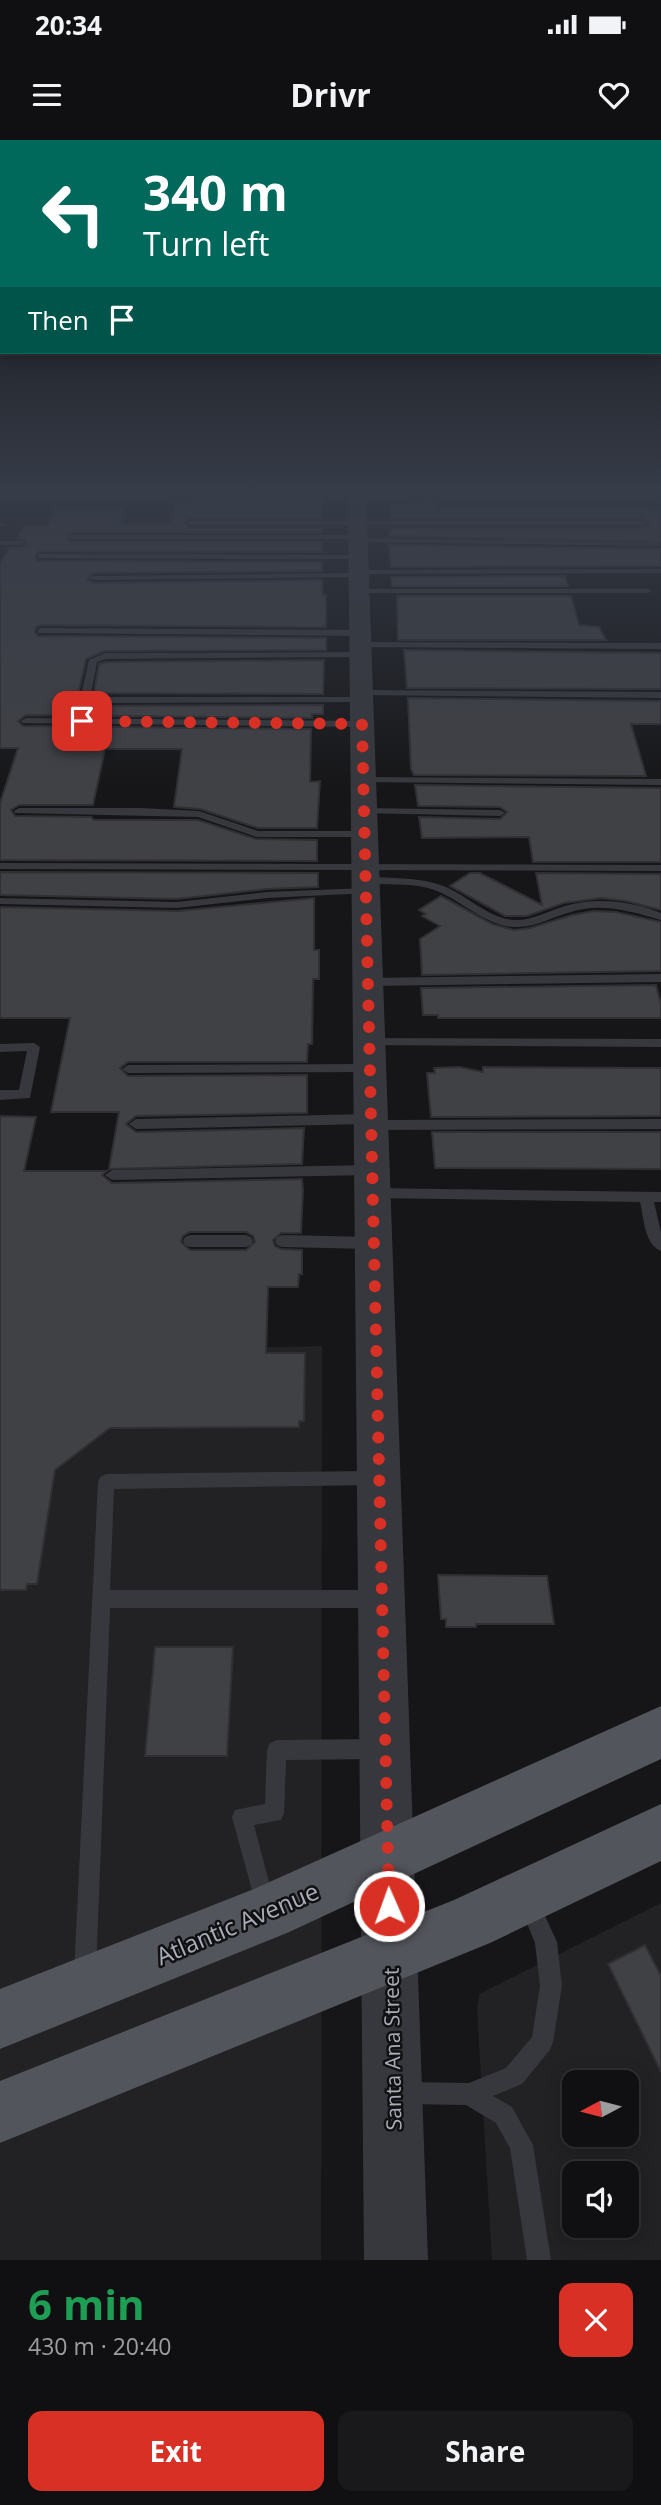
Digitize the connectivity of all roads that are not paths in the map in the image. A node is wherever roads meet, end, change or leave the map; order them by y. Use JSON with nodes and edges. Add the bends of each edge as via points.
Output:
{"nodes":[{"id":1,"x":359,"y":593,"type":"edge"},
{"id":2,"x":41,"y":631,"type":"dead end"},
{"id":3,"x":360,"y":644,"type":"junction"},
{"id":4,"x":661,"y":646,"type":"edge"},
{"id":5,"x":661,"y":695,"type":"edge"},
{"id":6,"x":362,"y":705,"type":"junction"},
{"id":7,"x":26,"y":721,"type":"dead end"},
{"id":8,"x":661,"y":782,"type":"edge"},
{"id":9,"x":19,"y":811,"type":"dead end"},
{"id":10,"x":500,"y":813,"type":"dead end"},
{"id":11,"x":365,"y":844,"type":"junction"},
{"id":12,"x":0,"y":866,"type":"edge"},
{"id":13,"x":661,"y":867,"type":"edge"},
{"id":14,"x":0,"y":901,"type":"edge"},
{"id":15,"x":661,"y":917,"type":"edge"},
{"id":16,"x":661,"y":978,"type":"edge"},
{"id":17,"x":368,"y":982,"type":"junction"},
{"id":18,"x":661,"y":1043,"type":"edge"},
{"id":19,"x":0,"y":1048,"type":"edge"},
{"id":20,"x":370,"y":1055,"type":"junction"},
{"id":21,"x":128,"y":1069,"type":"dead end"},
{"id":22,"x":0,"y":1095,"type":"edge"},
{"id":23,"x":371,"y":1122,"type":"junction"},
{"id":24,"x":135,"y":1124,"type":"dead end"},
{"id":25,"x":661,"y":1124,"type":"edge"},
{"id":26,"x":112,"y":1175,"type":"dead end"},
{"id":27,"x":372,"y":1182,"type":"junction"},
{"id":28,"x":654,"y":1197,"type":"edge"},
{"id":29,"x":190,"y":1241,"type":"dead end"},
{"id":30,"x":246,"y":1241,"type":"dead end"},
{"id":31,"x":282,"y":1241,"type":"dead end"},
{"id":32,"x":374,"y":1243,"type":"junction"},
{"id":33,"x":661,"y":1245,"type":"edge"},
{"id":34,"x":379,"y":1478,"type":"junction"},
{"id":35,"x":102,"y":1599,"type":"junction"},
{"id":36,"x":382,"y":1599,"type":"junction"},
{"id":37,"x":661,"y":1732,"type":"edge"},
{"id":38,"x":385,"y":1749,"type":"junction"},
{"id":39,"x":661,"y":1832,"type":"edge"},
{"id":40,"x":387,"y":1857,"type":"junction"},
{"id":41,"x":525,"y":1895,"type":"junction"},
{"id":42,"x":267,"y":1913,"type":"junction"},
{"id":43,"x":390,"y":1955,"type":"junction"},
{"id":44,"x":85,"y":1986,"type":"junction"},
{"id":45,"x":0,"y":2019,"type":"edge"},
{"id":46,"x":393,"y":2092,"type":"junction"},
{"id":47,"x":469,"y":2095,"type":"junction"},
{"id":48,"x":0,"y":2112,"type":"edge"},
{"id":49,"x":396,"y":2260,"type":"edge"},
{"id":50,"x":539,"y":2260,"type":"edge"}],
"edges":[{"from":1,"to":3,"type":"street","name":"Santa Ana Street"},
{"from":2,"to":3,"type":"lane"},
{"from":3,"to":4,"type":"lane"},
{"from":3,"to":6,"type":"street","name":"Santa Ana Street"},
{"from":3,"to":6,"type":"lane","via":[[105,656],[93,660],[86,695],[94,700]]},
{"from":5,"to":6,"type":"lane"},
{"from":6,"to":7,"type":"lane"},
{"from":6,"to":11,"type":"street","name":"Santa Ana Street"},
{"from":8,"to":11,"type":"lane"},
{"from":9,"to":11,"type":"lane","via":[[199,814],[257,834]]},
{"from":10,"to":11,"type":"lane"},
{"from":11,"to":12,"type":"lane"},
{"from":11,"to":13,"type":"lane"},
{"from":11,"to":14,"type":"lane","via":[[267,895],[177,905]]},
{"from":11,"to":15,"type":"lane","via":[[414,883],[441,890],[478,912],[509,923],[537,921],[574,906],[648,910]]},
{"from":11,"to":17,"type":"street","name":"Santa Ana Street"},
{"from":16,"to":17,"type":"lane"},
{"from":17,"to":20,"type":"street","name":"Santa Ana Street"},
{"from":18,"to":20,"type":"lane"},
{"from":19,"to":22,"type":"lane","via":[[34,1048],[25,1095]]},
{"from":20,"to":21,"type":"lane"},
{"from":20,"to":23,"type":"street","name":"Santa Ana Street"},
{"from":23,"to":24,"type":"lane"},
{"from":23,"to":25,"type":"lane"},
{"from":23,"to":27,"type":"street","name":"Santa Ana Street"},
{"from":26,"to":27,"type":"lane"},
{"from":27,"to":28,"type":"lane"},
{"from":27,"to":32,"type":"street","name":"Santa Ana Street"},
{"from":28,"to":33,"type":"lane","via":[[656,1241]]},
{"from":29,"to":30,"type":"lane"},
{"from":31,"to":32,"type":"lane"},
{"from":32,"to":34,"type":"street","name":"Santa Ana Street"},
{"from":34,"to":35,"type":"lane","via":[[106,1482]]},
{"from":34,"to":36,"type":"street","name":"Santa Ana Street"},
{"from":35,"to":36,"type":"lane"},
{"from":35,"to":44,"type":"lane"},
{"from":36,"to":38,"type":"street","name":"Santa Ana Street"},
{"from":37,"to":40,"type":"main road","name":"Atlantic Avenue"},
{"from":38,"to":40,"type":"street","name":"Santa Ana Street"},
{"from":38,"to":42,"type":"lane","via":[[277,1750],[274,1813],[242,1817]]},
{"from":39,"to":41,"type":"main road"},
{"from":40,"to":42,"type":"main road","name":"Atlantic Avenue"},
{"from":40,"to":43,"type":"street","name":"Santa Ana Street"},
{"from":41,"to":43,"type":"main road"},
{"from":41,"to":47,"type":"lane","via":[[547,1941],[551,1986],[542,2042],[514,2076]]},
{"from":42,"to":44,"type":"main road","name":"Atlantic Avenue"},
{"from":43,"to":46,"type":"street","name":"Santa Ana Street"},
{"from":43,"to":48,"type":"main road"},
{"from":44,"to":45,"type":"main road","name":"Atlantic Avenue"},
{"from":46,"to":47,"type":"lane"},
{"from":46,"to":49,"type":"street","name":"Santa Ana Street"},
{"from":47,"to":50,"type":"lane","via":[[505,2115],[521,2146]]}]}
